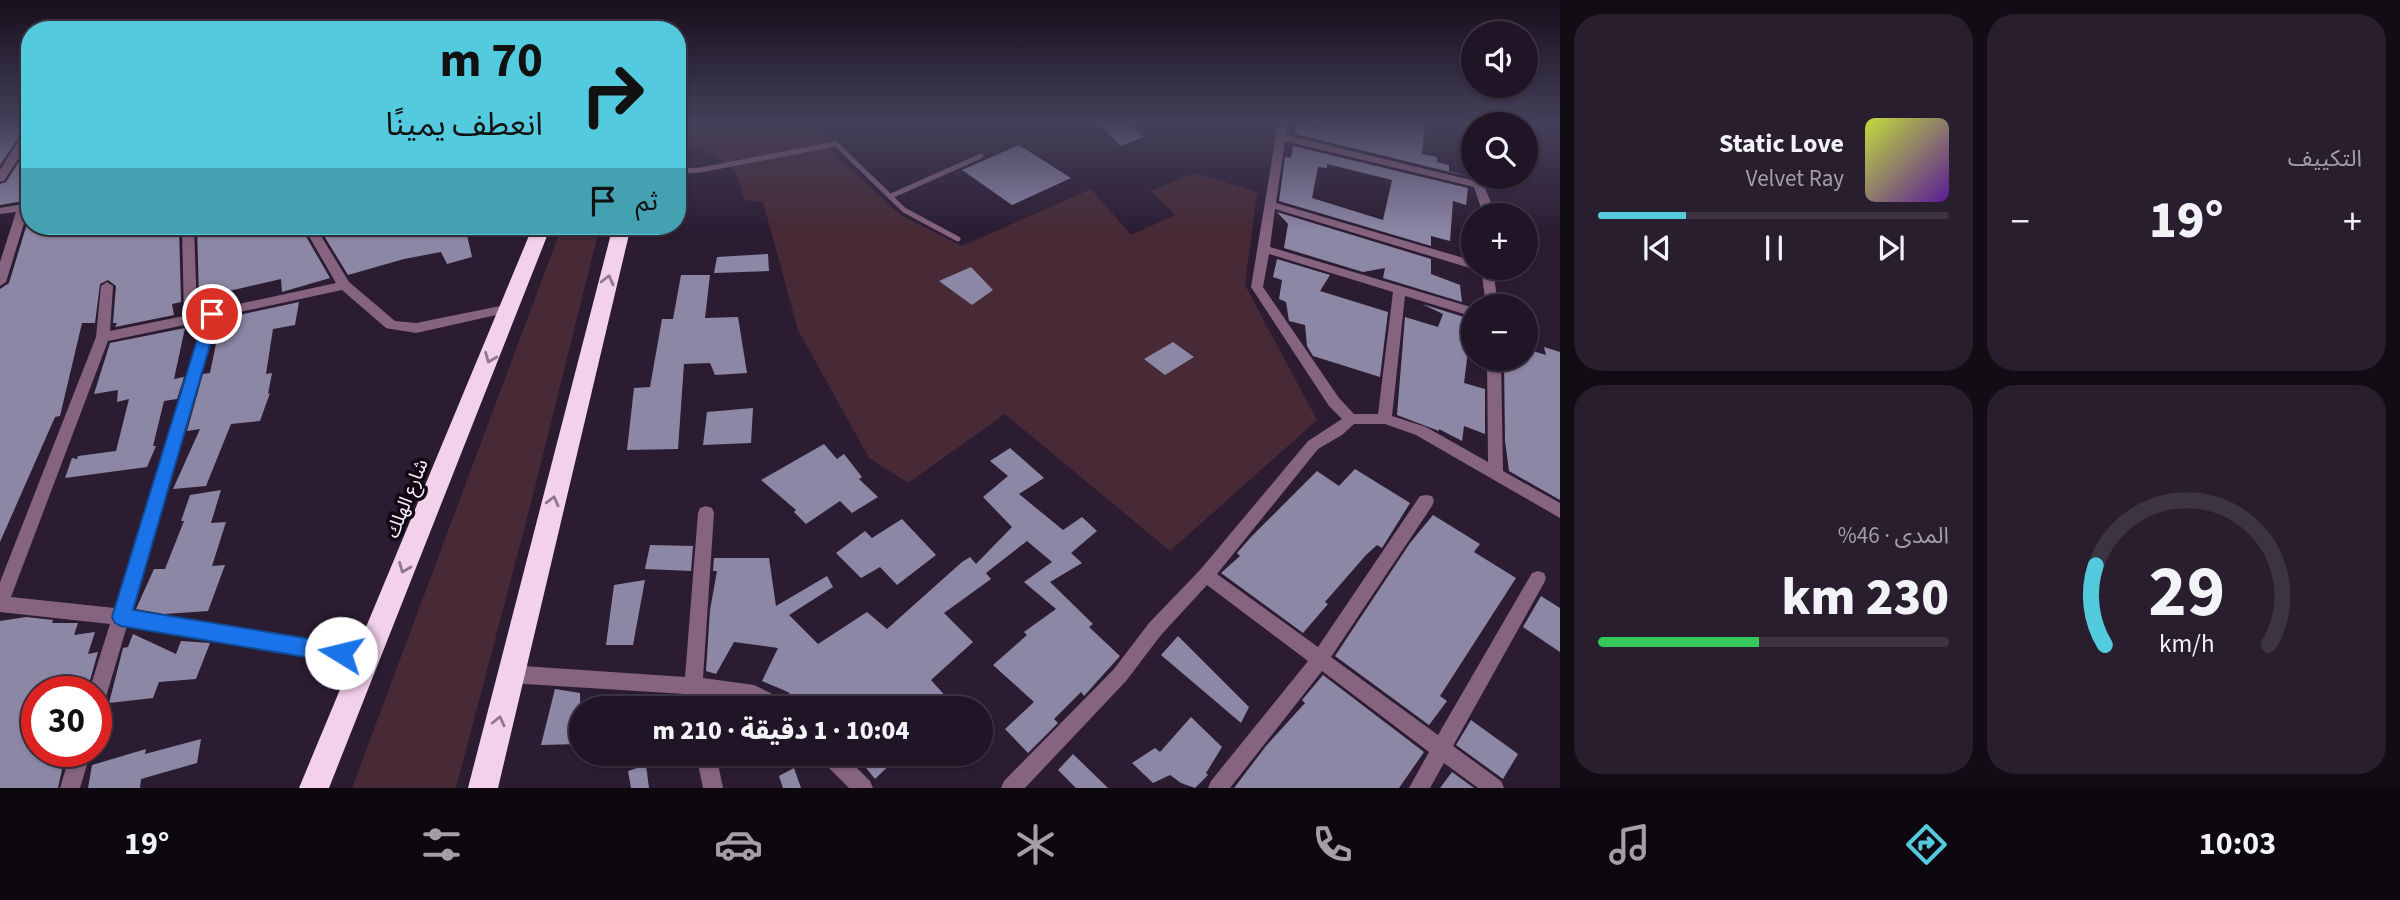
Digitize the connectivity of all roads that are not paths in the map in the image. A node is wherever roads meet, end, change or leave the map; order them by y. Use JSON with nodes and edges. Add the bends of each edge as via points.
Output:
{"nodes":[{"id":1,"x":12,"y":160,"type":"edge"},
{"id":2,"x":753,"y":160,"type":"edge"},
{"id":3,"x":853,"y":160,"type":"edge"},
{"id":4,"x":973,"y":160,"type":"edge"},
{"id":5,"x":1276,"y":160,"type":"edge"},
{"id":6,"x":1388,"y":160,"type":"edge"},
{"id":7,"x":686,"y":171,"type":"edge"},
{"id":8,"x":0,"y":179,"type":"edge"},
{"id":9,"x":891,"y":196,"type":"junction"},
{"id":10,"x":1485,"y":203,"type":"edge"},
{"id":11,"x":1269,"y":204,"type":"junction"},
{"id":12,"x":21,"y":207,"type":"edge"},
{"id":13,"x":0,"y":211,"type":"edge"},
{"id":14,"x":21,"y":229,"type":"edge"},
{"id":15,"x":188,"y":235,"type":"edge"},
{"id":16,"x":314,"y":235,"type":"edge"},
{"id":17,"x":538,"y":235,"type":"edge"},
{"id":18,"x":620,"y":235,"type":"edge"},
{"id":19,"x":958,"y":239,"type":"dead end"},
{"id":20,"x":1265,"y":249,"type":"junction"},
{"id":21,"x":1461,"y":261,"type":"edge"},
{"id":22,"x":0,"y":282,"type":"edge"},
{"id":23,"x":344,"y":285,"type":"junction"},
{"id":24,"x":107,"y":286,"type":"dead end"},
{"id":25,"x":1399,"y":290,"type":"junction"},
{"id":26,"x":510,"y":308,"type":"junction"},
{"id":27,"x":1461,"y":309,"type":"edge"},
{"id":28,"x":212,"y":314,"type":"junction"},
{"id":29,"x":191,"y":319,"type":"junction"},
{"id":30,"x":103,"y":337,"type":"junction"},
{"id":31,"x":1494,"y":371,"type":"edge"},
{"id":32,"x":1351,"y":419,"type":"junction"},
{"id":33,"x":1385,"y":419,"type":"junction"},
{"id":34,"x":1496,"y":475,"type":"junction"},
{"id":35,"x":1426,"y":501,"type":"dead end"},
{"id":36,"x":1560,"y":511,"type":"edge"},
{"id":37,"x":706,"y":513,"type":"dead end"},
{"id":38,"x":1206,"y":575,"type":"junction"},
{"id":39,"x":1538,"y":578,"type":"dead end"},
{"id":40,"x":0,"y":603,"type":"edge"},
{"id":41,"x":121,"y":617,"type":"junction"},
{"id":42,"x":368,"y":658,"type":"junction"},
{"id":43,"x":1320,"y":659,"type":"junction"},
{"id":44,"x":509,"y":674,"type":"junction"},
{"id":45,"x":103,"y":676,"type":"edge"},
{"id":46,"x":693,"y":686,"type":"junction"},
{"id":47,"x":695,"y":696,"type":"edge"},
{"id":48,"x":758,"y":696,"type":"edge"},
{"id":49,"x":1441,"y":748,"type":"junction"},
{"id":50,"x":708,"y":766,"type":"edge"},
{"id":51,"x":841,"y":766,"type":"edge"},
{"id":52,"x":76,"y":767,"type":"edge"},
{"id":53,"x":70,"y":788,"type":"edge"},
{"id":54,"x":314,"y":788,"type":"edge"},
{"id":55,"x":483,"y":788,"type":"edge"},
{"id":56,"x":713,"y":788,"type":"edge"},
{"id":57,"x":863,"y":788,"type":"edge"},
{"id":58,"x":1011,"y":788,"type":"edge"},
{"id":59,"x":1218,"y":788,"type":"edge"},
{"id":60,"x":1419,"y":788,"type":"edge"},
{"id":61,"x":1494,"y":788,"type":"edge"}],
"edges":[{"from":1,"to":8,"type":"street"},
{"from":2,"to":7,"type":"lane"},
{"from":3,"to":9,"type":"lane"},
{"from":4,"to":9,"type":"lane"},
{"from":5,"to":11,"type":"street"},
{"from":6,"to":10,"type":"street","via":[[1479,185]]},
{"from":9,"to":19,"type":"lane","via":[[904,210]]},
{"from":11,"to":20,"type":"street"},
{"from":11,"to":21,"type":"street"},
{"from":12,"to":13,"type":"street"},
{"from":14,"to":22,"type":"street"},
{"from":15,"to":29,"type":"street"},
{"from":16,"to":23,"type":"street"},
{"from":17,"to":26,"type":"highway","name":"شارع الهلك"},
{"from":44,"to":18,"type":"highway","one_way":true},
{"from":20,"to":25,"type":"street"},
{"from":20,"to":32,"type":"street","via":[[1257,287],[1334,402]]},
{"from":23,"to":26,"type":"street","via":[[391,325],[416,328]]},
{"from":23,"to":28,"type":"street"},
{"from":24,"to":30,"type":"street"},
{"from":25,"to":27,"type":"street"},
{"from":25,"to":33,"type":"street"},
{"from":26,"to":42,"type":"highway","name":"شارع الهلك","one_way":true},
{"from":28,"to":29,"type":"street"},
{"from":28,"to":41,"type":"street"},
{"from":29,"to":30,"type":"street"},
{"from":30,"to":40,"type":"street"},
{"from":31,"to":34,"type":"street"},
{"from":32,"to":33,"type":"street"},
{"from":32,"to":38,"type":"street","via":[[1313,445]]},
{"from":33,"to":34,"type":"street","via":[[1421,431]]},
{"from":34,"to":36,"type":"street"},
{"from":35,"to":43,"type":"street"},
{"from":37,"to":46,"type":"street"},
{"from":38,"to":43,"type":"street"},
{"from":38,"to":58,"type":"street","via":[[1120,675]]},
{"from":39,"to":49,"type":"street"},
{"from":40,"to":41,"type":"street"},
{"from":41,"to":42,"type":"street"},
{"from":41,"to":45,"type":"street"},
{"from":42,"to":54,"type":"highway","name":"شارع الهلك"},
{"from":43,"to":49,"type":"street"},
{"from":43,"to":59,"type":"street"},
{"from":44,"to":46,"type":"street"},
{"from":55,"to":44,"type":"highway","one_way":true},
{"from":46,"to":47,"type":"street"},
{"from":46,"to":48,"type":"street"},
{"from":49,"to":60,"type":"street"},
{"from":49,"to":61,"type":"street"},
{"from":50,"to":56,"type":"street"},
{"from":51,"to":57,"type":"street"},
{"from":52,"to":53,"type":"street"}]}
